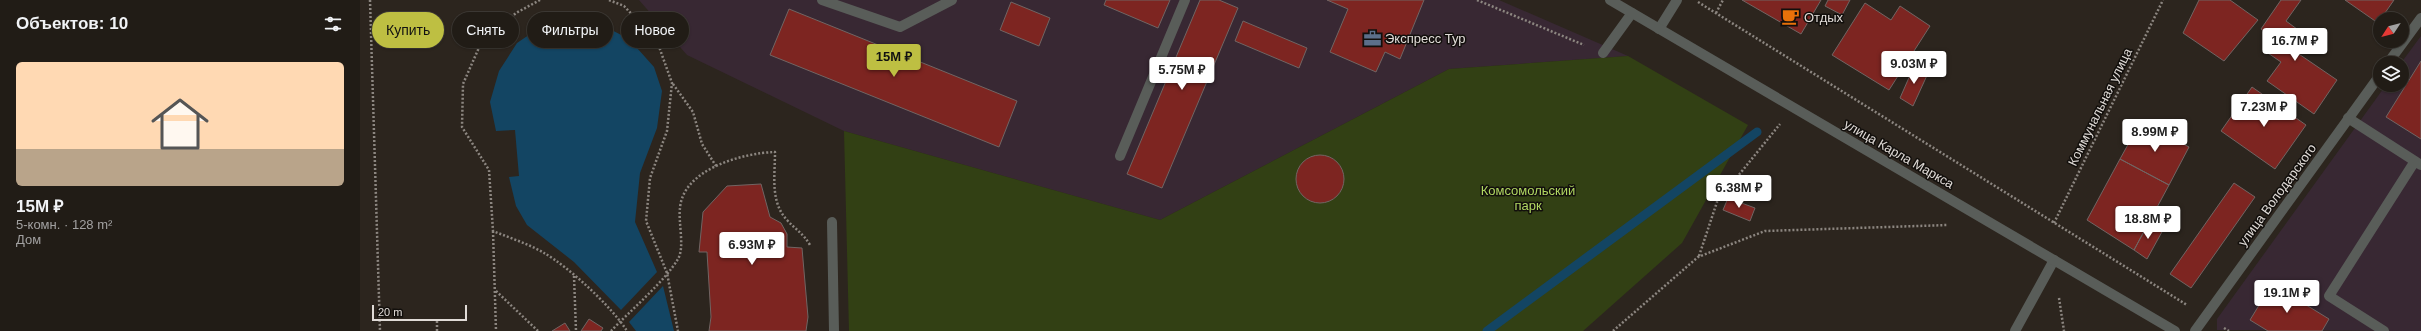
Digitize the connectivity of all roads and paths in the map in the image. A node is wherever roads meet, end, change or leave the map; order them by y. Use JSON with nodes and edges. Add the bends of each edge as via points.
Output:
{"nodes":[{"id":1,"x":370,"y":0,"type":"edge"},
{"id":2,"x":540,"y":0,"type":"edge"},
{"id":3,"x":609,"y":0,"type":"edge"},
{"id":4,"x":822,"y":0,"type":"edge"},
{"id":5,"x":952,"y":0,"type":"edge"},
{"id":6,"x":1185,"y":0,"type":"edge"},
{"id":7,"x":1477,"y":0,"type":"edge"},
{"id":8,"x":1610,"y":0,"type":"edge"},
{"id":9,"x":1677,"y":0,"type":"edge"},
{"id":10,"x":1694,"y":0,"type":"edge"},
{"id":11,"x":1723,"y":0,"type":"edge"},
{"id":12,"x":2163,"y":0,"type":"edge"},
{"id":13,"x":1632,"y":12,"type":"junction"},
{"id":14,"x":1716,"y":13,"type":"junction"},
{"id":15,"x":2421,"y":18,"type":"edge"},
{"id":16,"x":1659,"y":29,"type":"junction"},
{"id":17,"x":1603,"y":53,"type":"joint"},
{"id":18,"x":2393,"y":56,"type":"edge"},
{"id":19,"x":672,"y":83,"type":"junction"},
{"id":20,"x":2373,"y":84,"type":"edge"},
{"id":21,"x":2348,"y":118,"type":"junction"},
{"id":22,"x":1775,"y":119,"type":"dead end"},
{"id":23,"x":1120,"y":156,"type":"dead end"},
{"id":24,"x":2418,"y":163,"type":"edge"},
{"id":25,"x":716,"y":166,"type":"junction"},
{"id":26,"x":1946,"y":220,"type":"dead end"},
{"id":27,"x":832,"y":222,"type":"dead end"},
{"id":28,"x":2054,"y":223,"type":"junction"},
{"id":29,"x":493,"y":231,"type":"junction"},
{"id":30,"x":813,"y":250,"type":"dead end"},
{"id":31,"x":1698,"y":257,"type":"junction"},
{"id":32,"x":2054,"y":260,"type":"junction"},
{"id":33,"x":667,"y":273,"type":"junction"},
{"id":34,"x":574,"y":275,"type":"junction"},
{"id":35,"x":2044,"y":278,"type":"junction"},
{"id":36,"x":496,"y":291,"type":"junction"},
{"id":37,"x":2205,"y":316,"type":"junction"},
{"id":38,"x":437,"y":321,"type":"dead end"},
{"id":39,"x":621,"y":321,"type":"junction"},
{"id":40,"x":380,"y":331,"type":"edge"},
{"id":41,"x":437,"y":331,"type":"edge"},
{"id":42,"x":496,"y":331,"type":"edge"},
{"id":43,"x":538,"y":331,"type":"edge"},
{"id":44,"x":576,"y":331,"type":"edge"},
{"id":45,"x":611,"y":331,"type":"edge"},
{"id":46,"x":627,"y":331,"type":"edge"},
{"id":47,"x":678,"y":331,"type":"edge"},
{"id":48,"x":834,"y":331,"type":"edge"},
{"id":49,"x":1613,"y":331,"type":"edge"},
{"id":50,"x":2015,"y":331,"type":"edge"},
{"id":51,"x":2064,"y":331,"type":"edge"},
{"id":52,"x":2175,"y":331,"type":"edge"},
{"id":53,"x":2195,"y":331,"type":"edge"},
{"id":54,"x":2229,"y":331,"type":"edge"},
{"id":55,"x":2384,"y":331,"type":"edge"}],
"edges":[{"from":1,"to":40,"type":"path"},
{"from":2,"to":29,"type":"path","via":[[516,13],[481,43],[464,84],[462,127],[489,170]]},
{"from":3,"to":19,"type":"path","via":[[624,6],[657,41]]},
{"from":4,"to":5,"type":"street","via":[[900,27]]},
{"from":6,"to":23,"type":"street"},
{"from":7,"to":17,"type":"path"},
{"from":8,"to":13,"type":"street","name":"улица Карла Маркса"},
{"from":9,"to":16,"type":"street"},
{"from":10,"to":14,"type":"path"},
{"from":11,"to":14,"type":"path"},
{"from":12,"to":28,"type":"path","name":"Коммунальная улица"},
{"from":13,"to":16,"type":"street","name":"улица Карла Маркса"},
{"from":13,"to":17,"type":"street"},
{"from":14,"to":28,"type":"path"},
{"from":15,"to":18,"type":"street"},
{"from":16,"to":32,"type":"street","name":"улица Карла Маркса"},
{"from":19,"to":25,"type":"path","via":[[693,112],[702,144]]},
{"from":19,"to":33,"type":"path","via":[[668,131],[650,178],[646,221]]},
{"from":20,"to":21,"type":"street","name":"улица Володарского"},
{"from":21,"to":24,"type":"street"},
{"from":21,"to":37,"type":"street","name":"улица Володарского"},
{"from":22,"to":31,"type":"path","via":[[1782,123],[1717,202]]},
{"from":24,"to":55,"type":"street","via":[[2329,296]]},
{"from":25,"to":30,"type":"path","via":[[754,152],[775,152],[775,202]]},
{"from":25,"to":33,"type":"path","via":[[689,183],[680,206],[681,233],[678,258]]},
{"from":26,"to":31,"type":"path","via":[[1953,224],[1765,231]]},
{"from":27,"to":48,"type":"street"},
{"from":28,"to":37,"type":"path"},
{"from":29,"to":34,"type":"path","via":[[544,253]]},
{"from":29,"to":36,"type":"path"},
{"from":31,"to":49,"type":"path"},
{"from":32,"to":35,"type":"street"},
{"from":32,"to":52,"type":"street","name":"улица Карла Маркса"},
{"from":33,"to":39,"type":"path"},
{"from":33,"to":47,"type":"path"},
{"from":34,"to":39,"type":"path"},
{"from":34,"to":44,"type":"path"},
{"from":35,"to":50,"type":"street"},
{"from":35,"to":51,"type":"path","via":[[2058,286]]},
{"from":36,"to":42,"type":"path"},
{"from":36,"to":43,"type":"path"},
{"from":37,"to":53,"type":"street","name":"улица Володарского"},
{"from":37,"to":54,"type":"path"},
{"from":38,"to":41,"type":"path"},
{"from":39,"to":45,"type":"path"},
{"from":39,"to":46,"type":"path"}]}
